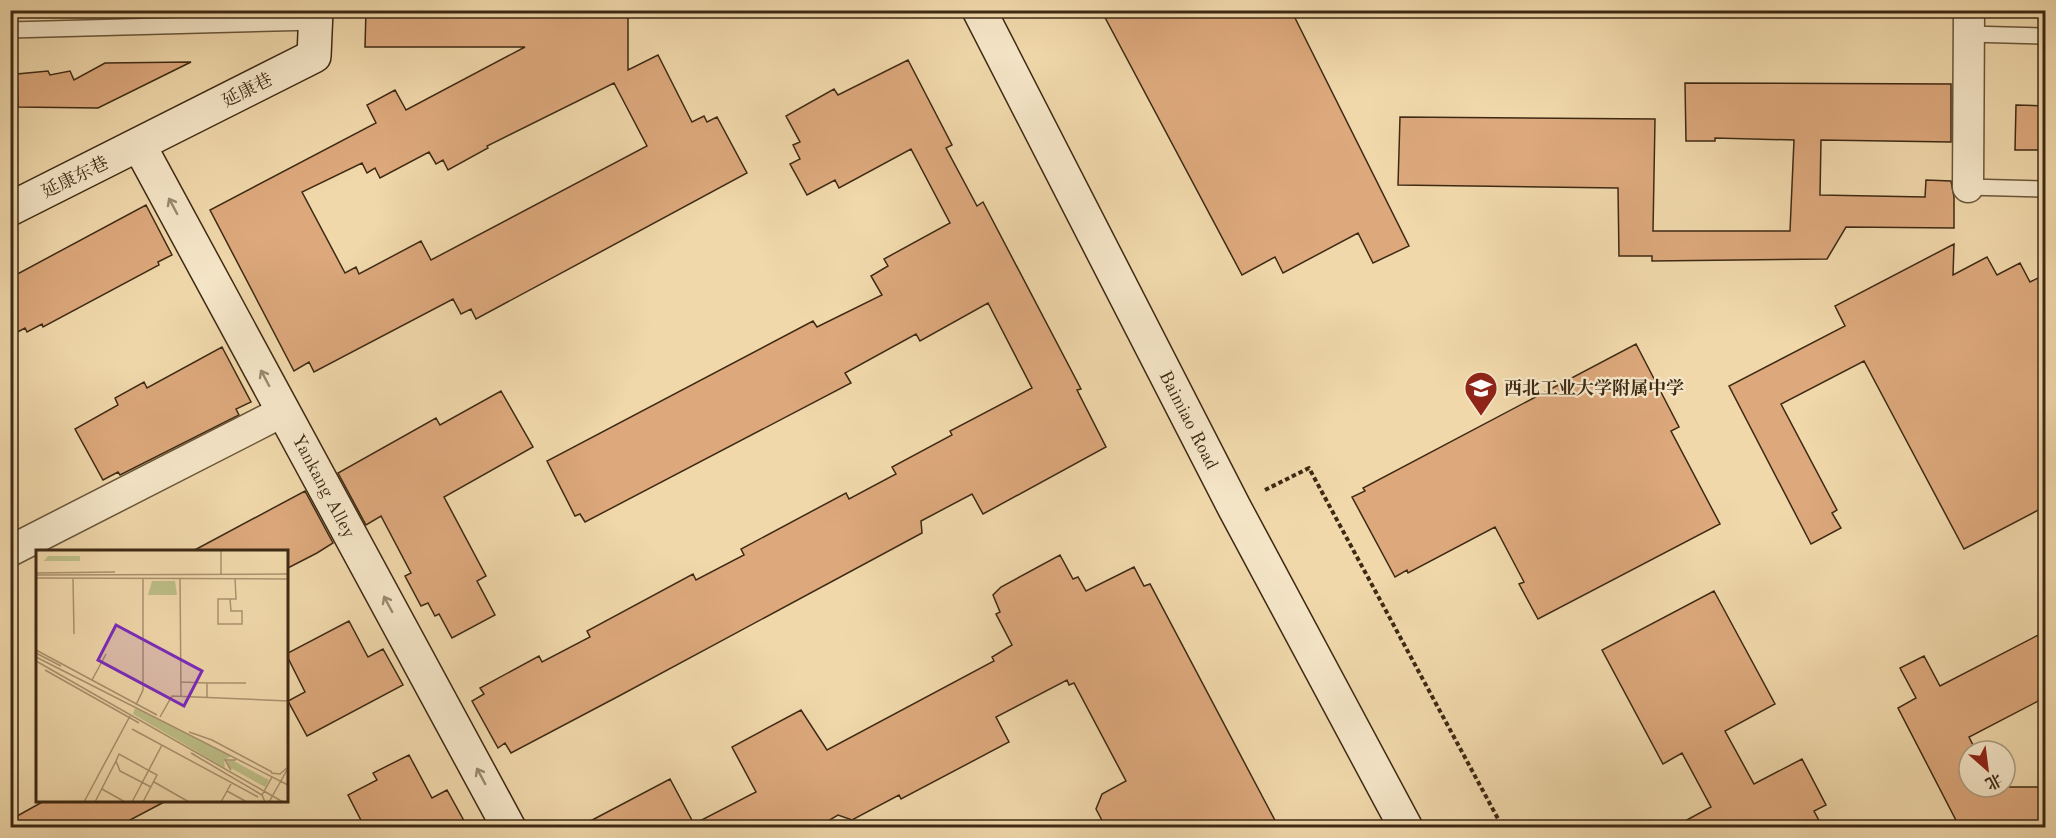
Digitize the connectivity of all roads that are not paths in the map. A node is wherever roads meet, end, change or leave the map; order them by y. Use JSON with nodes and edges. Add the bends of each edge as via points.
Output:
{"nodes":[{"id":1,"x":979,"y":10,"type":"edge"},
{"id":2,"x":315,"y":16,"type":"edge"},
{"id":3,"x":1969,"y":22,"type":"edge"},
{"id":4,"x":10,"y":30,"type":"edge"},
{"id":5,"x":2046,"y":36,"type":"edge"},
{"id":6,"x":139,"y":145,"type":"junction"},
{"id":7,"x":1968,"y":188,"type":"joint"},
{"id":8,"x":2046,"y":189,"type":"edge"},
{"id":9,"x":10,"y":208,"type":"edge"},
{"id":10,"x":284,"y":411,"type":"junction"},
{"id":11,"x":10,"y":551,"type":"edge"},
{"id":12,"x":508,"y":828,"type":"edge"},
{"id":13,"x":1406,"y":828,"type":"edge"}],
"edges":[{"from":1,"to":13,"type":"street","name":"Baimiao Road","via":[[1234,507]]},
{"from":2,"to":4,"type":"lane"},
{"from":2,"to":6,"type":"street","name":"延康巷","via":[[314,56]]},
{"from":3,"to":5,"type":"lane"},
{"from":3,"to":7,"type":"street"},
{"from":6,"to":9,"type":"street","name":"延康东巷"},
{"from":10,"to":6,"type":"street","name":"Yankang Alley","one_way":true},
{"from":7,"to":8,"type":"lane"},
{"from":10,"to":11,"type":"street"},
{"from":12,"to":10,"type":"street","name":"Yankang Alley","one_way":true}]}
